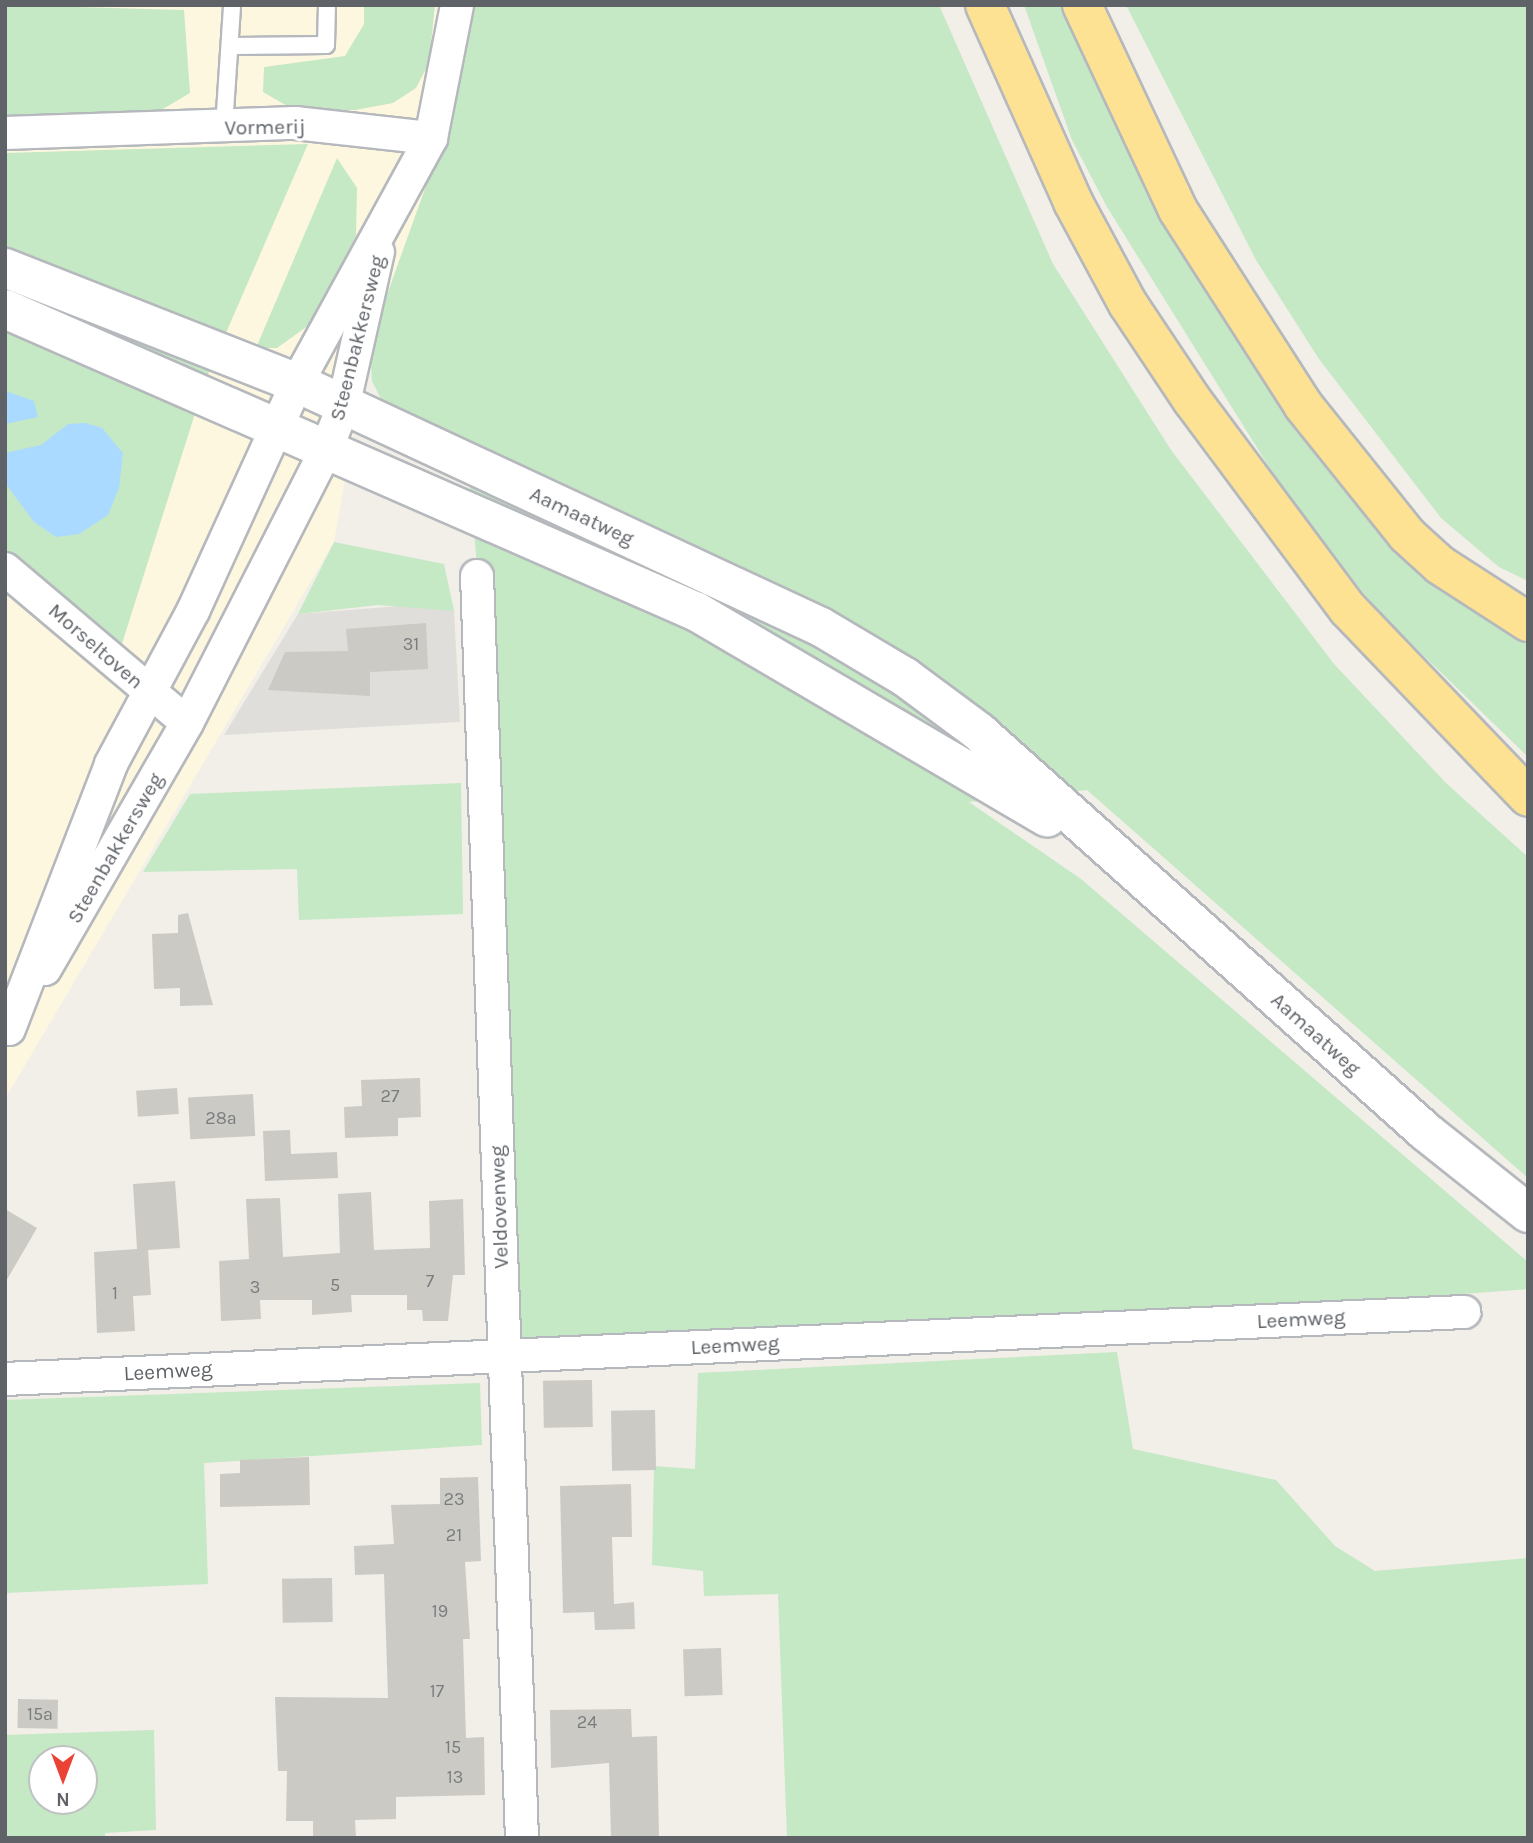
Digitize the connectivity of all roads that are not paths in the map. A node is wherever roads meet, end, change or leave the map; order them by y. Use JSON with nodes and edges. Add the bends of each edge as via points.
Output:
{"nodes":[{"id":1,"x":232,"y":5,"type":"edge"},
{"id":2,"x":327,"y":5,"type":"edge"},
{"id":3,"x":457,"y":5,"type":"edge"},
{"id":4,"x":985,"y":5,"type":"edge"},
{"id":5,"x":1082,"y":5,"type":"edge"},
{"id":6,"x":234,"y":46,"type":"junction"},
{"id":7,"x":224,"y":127,"type":"junction"},
{"id":8,"x":5,"y":133,"type":"edge"},
{"id":9,"x":431,"y":138,"type":"junction"},
{"id":10,"x":382,"y":234,"type":"junction"},
{"id":11,"x":5,"y":268,"type":"edge"},
{"id":12,"x":5,"y":309,"type":"edge"},
{"id":13,"x":297,"y":383,"type":"junction"},
{"id":14,"x":344,"y":407,"type":"junction"},
{"id":15,"x":276,"y":428,"type":"junction"},
{"id":16,"x":326,"y":450,"type":"junction"},
{"id":17,"x":5,"y":569,"type":"edge"},
{"id":18,"x":477,"y":576,"type":"dead end"},
{"id":19,"x":1528,"y":622,"type":"edge"},
{"id":20,"x":150,"y":693,"type":"junction"},
{"id":21,"x":187,"y":723,"type":"junction"},
{"id":22,"x":1528,"y":797,"type":"edge"},
{"id":23,"x":1107,"y":852,"type":"junction"},
{"id":24,"x":7,"y":1032,"type":"edge"},
{"id":25,"x":1528,"y":1213,"type":"edge"},
{"id":26,"x":1464,"y":1312,"type":"dead end"},
{"id":27,"x":504,"y":1356,"type":"junction"},
{"id":28,"x":5,"y":1378,"type":"edge"},
{"id":29,"x":522,"y":1838,"type":"edge"}],
"edges":[{"from":1,"to":6,"type":"lane"},
{"from":2,"to":6,"type":"lane","via":[[326,45]]},
{"from":3,"to":9,"type":"street"},
{"from":4,"to":22,"type":"highway","via":[[1073,202],[1128,304],[1192,400],[1348,609]]},
{"from":5,"to":19,"type":"highway","via":[[1178,210],[1303,405],[1407,535],[1440,565]]},
{"from":6,"to":7,"type":"lane"},
{"from":7,"to":8,"type":"street","name":"Vormerij"},
{"from":7,"to":9,"type":"street","name":"Vormerij","via":[[295,123]]},
{"from":9,"to":10,"type":"street"},
{"from":10,"to":13,"type":"street","name":"Steenbakkersweg"},
{"from":10,"to":14,"type":"street","name":"Steenbakkersweg"},
{"from":11,"to":13,"type":"main road","name":"Aamaatweg"},
{"from":12,"to":15,"type":"main road","name":"Aamaatweg"},
{"from":13,"to":14,"type":"main road","name":"Aamaatweg"},
{"from":13,"to":15,"type":"street","name":"Steenbakkersweg"},
{"from":14,"to":16,"type":"street","name":"Steenbakkersweg"},
{"from":14,"to":23,"type":"main road","name":"Aamaatweg","via":[[821,627],[979,732]]},
{"from":15,"to":16,"type":"main road","name":"Aamaatweg"},
{"from":15,"to":20,"type":"street","name":"Steenbakkersweg"},
{"from":16,"to":21,"type":"street","name":"Steenbakkersweg"},
{"from":16,"to":23,"type":"main road","name":"Aamaatweg","via":[[555,544],[697,612]]},
{"from":17,"to":20,"type":"street","name":"Morseltoven"},
{"from":18,"to":27,"type":"street","name":"Veldovenweg"},
{"from":20,"to":21,"type":"street","name":"Morseltoven"},
{"from":20,"to":24,"type":"street","name":"Steenbakkersweg","via":[[78,836]]},
{"from":21,"to":24,"type":"street","name":"Steenbakkersweg"},
{"from":23,"to":25,"type":"main road","name":"Aamaatweg"},
{"from":26,"to":27,"type":"street","name":"Leemweg"},
{"from":27,"to":28,"type":"street","name":"Leemweg"},
{"from":27,"to":29,"type":"street","name":"Veldovenweg"}]}
